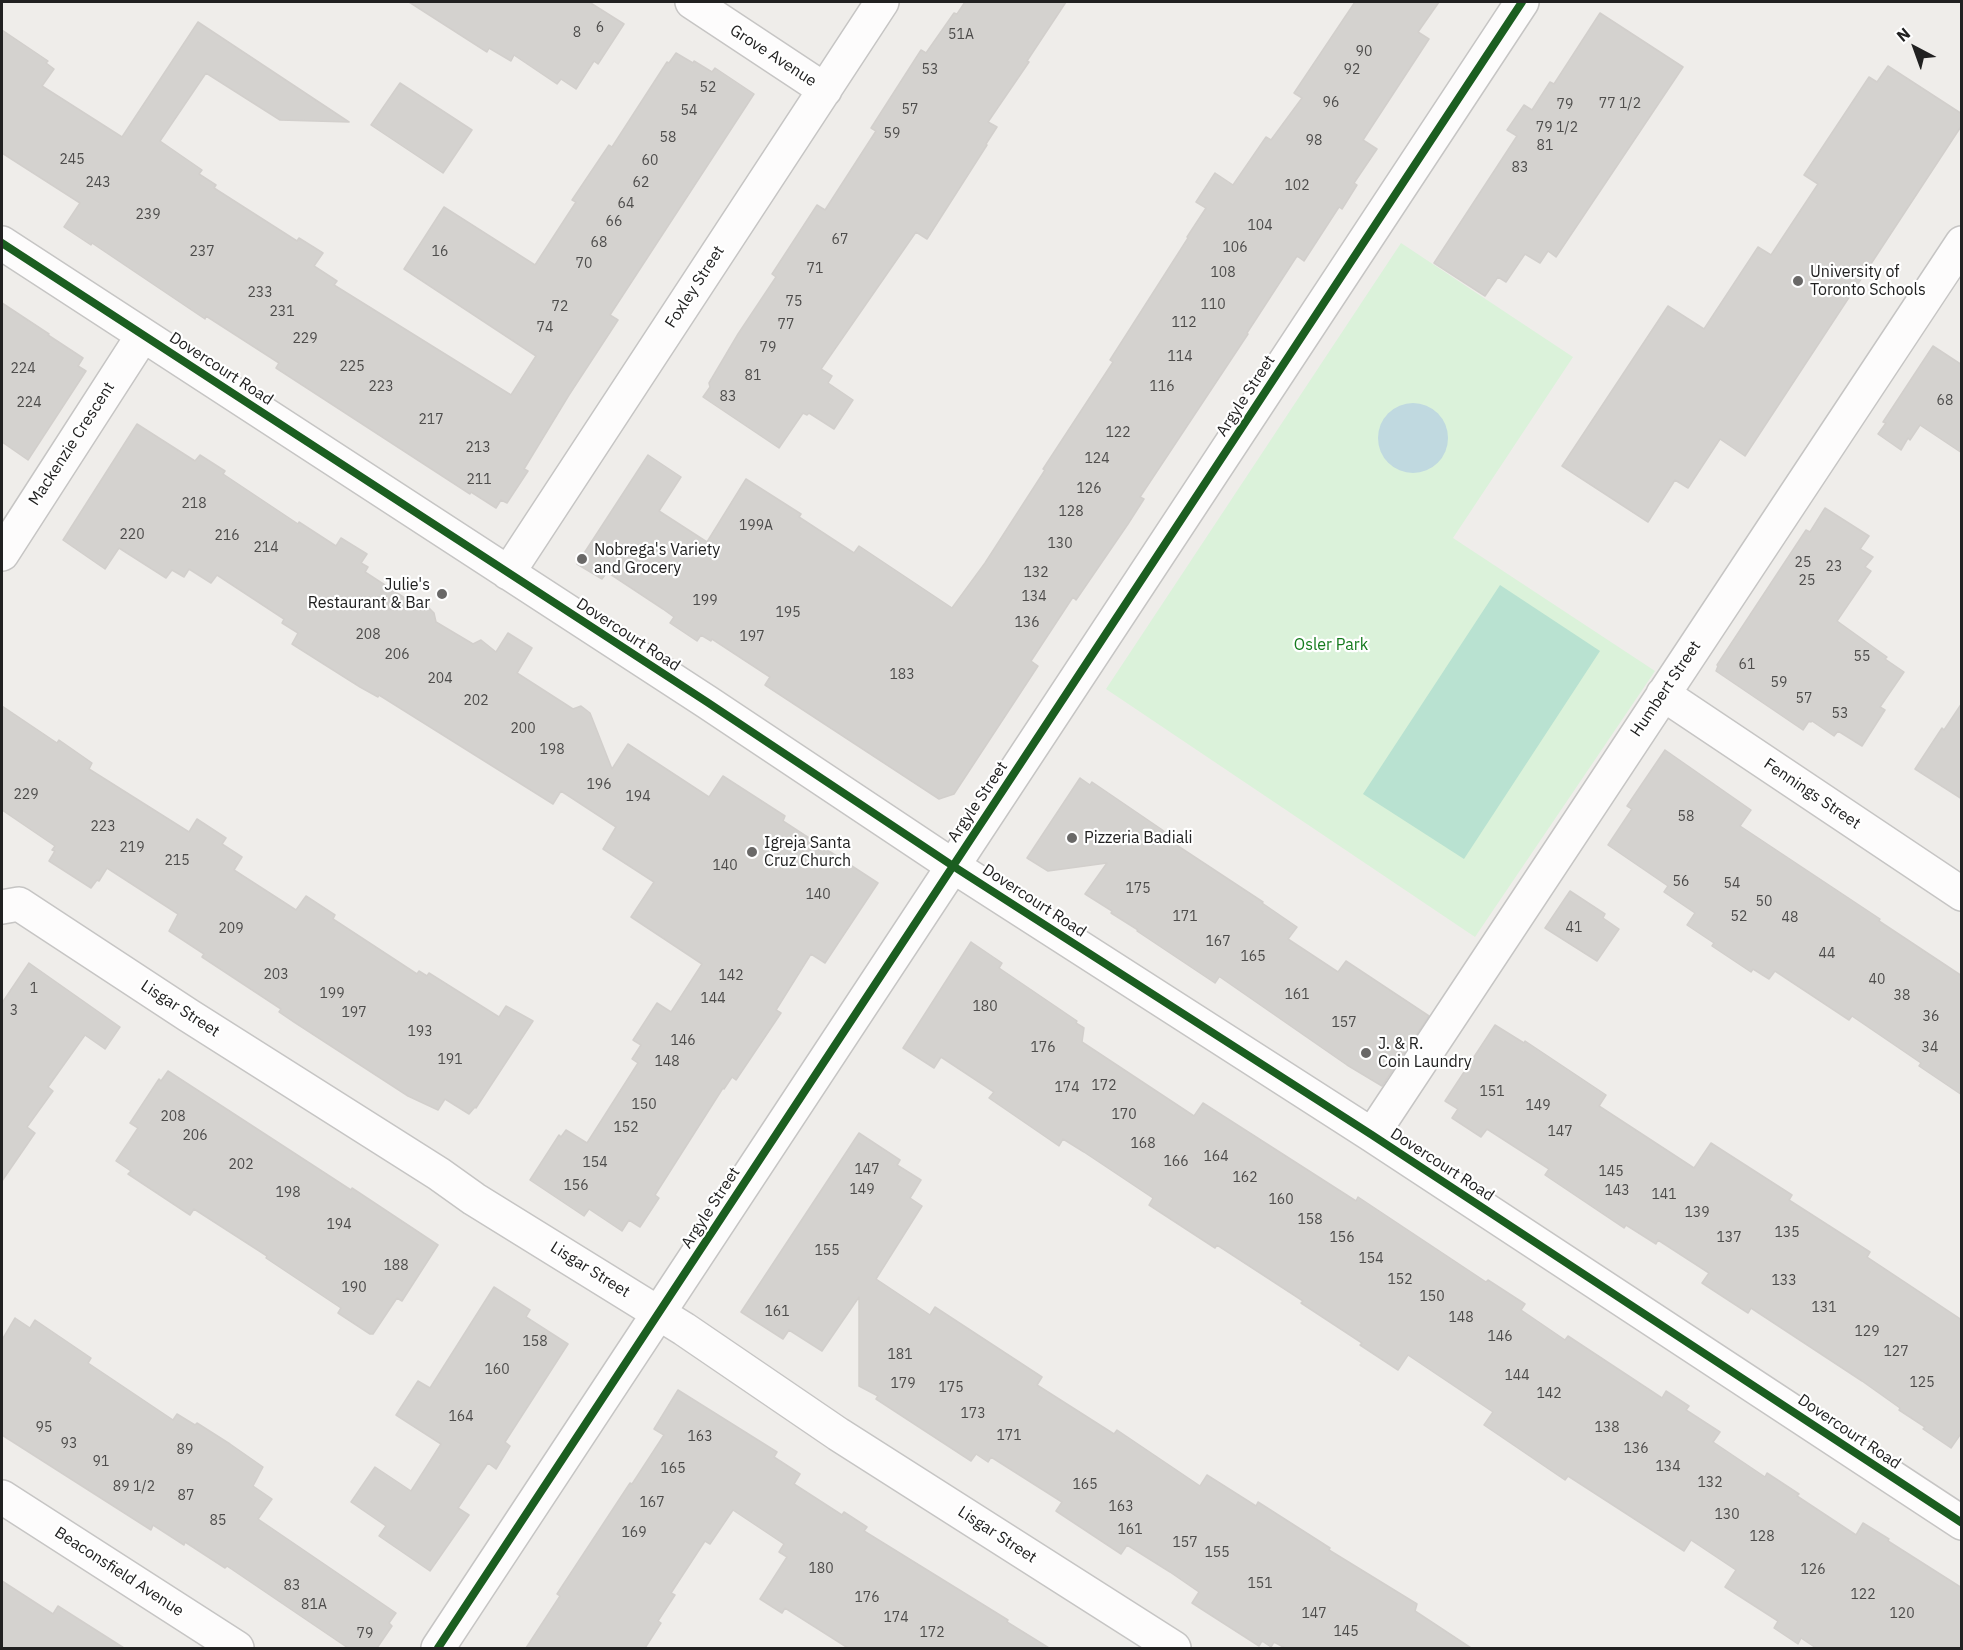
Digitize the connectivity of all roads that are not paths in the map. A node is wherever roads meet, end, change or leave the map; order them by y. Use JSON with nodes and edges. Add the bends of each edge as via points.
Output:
{"nodes":[{"id":1,"x":692,"y":2,"type":"edge"},
{"id":2,"x":882,"y":2,"type":"edge"},
{"id":3,"x":1522,"y":2,"type":"edge"},
{"id":4,"x":825,"y":90,"type":"junction"},
{"id":5,"x":2,"y":243,"type":"edge"},
{"id":6,"x":1956,"y":264,"type":"edge"},
{"id":7,"x":143,"y":335,"type":"junction"},
{"id":8,"x":2,"y":554,"type":"edge"},
{"id":9,"x":508,"y":573,"type":"junction"},
{"id":10,"x":1663,"y":694,"type":"junction"},
{"id":11,"x":952,"y":866,"type":"junction"},
{"id":12,"x":1962,"y":894,"type":"edge"},
{"id":13,"x":2,"y":907,"type":"edge"},
{"id":14,"x":1372,"y":1135,"type":"junction"},
{"id":15,"x":658,"y":1313,"type":"junction"},
{"id":16,"x":2,"y":1497,"type":"edge"},
{"id":17,"x":1962,"y":1523,"type":"edge"},
{"id":18,"x":237,"y":1648,"type":"edge"},
{"id":19,"x":438,"y":1648,"type":"edge"},
{"id":20,"x":1174,"y":1648,"type":"edge"}],
"edges":[{"from":1,"to":4,"type":"street","name":"Grove Avenue"},
{"from":2,"to":4,"type":"street","name":"Foxley Street"},
{"from":3,"to":11,"type":"street","name":"Argyle Street"},
{"from":4,"to":9,"type":"street","name":"Foxley Street"},
{"from":5,"to":7,"type":"street","name":"Dovercourt Road"},
{"from":6,"to":10,"type":"street","name":"Humbert Street"},
{"from":7,"to":8,"type":"street","name":"Mackenzie Crescent"},
{"from":7,"to":9,"type":"street","name":"Dovercourt Road"},
{"from":9,"to":11,"type":"street","name":"Dovercourt Road"},
{"from":10,"to":12,"type":"street","name":"Fennings Street"},
{"from":10,"to":14,"type":"street","name":"Humbert Street"},
{"from":11,"to":14,"type":"street","name":"Dovercourt Road"},
{"from":11,"to":15,"type":"street","name":"Argyle Street"},
{"from":13,"to":15,"type":"street","name":"Lisgar Street","via":[[19,904],[474,1199]]},
{"from":14,"to":17,"type":"street","name":"Dovercourt Road"},
{"from":15,"to":19,"type":"street","name":"Argyle Street"},
{"from":15,"to":20,"type":"street","name":"Lisgar Street","via":[[838,1434]]},
{"from":16,"to":18,"type":"street","name":"Beaconsfield Avenue"}]}
